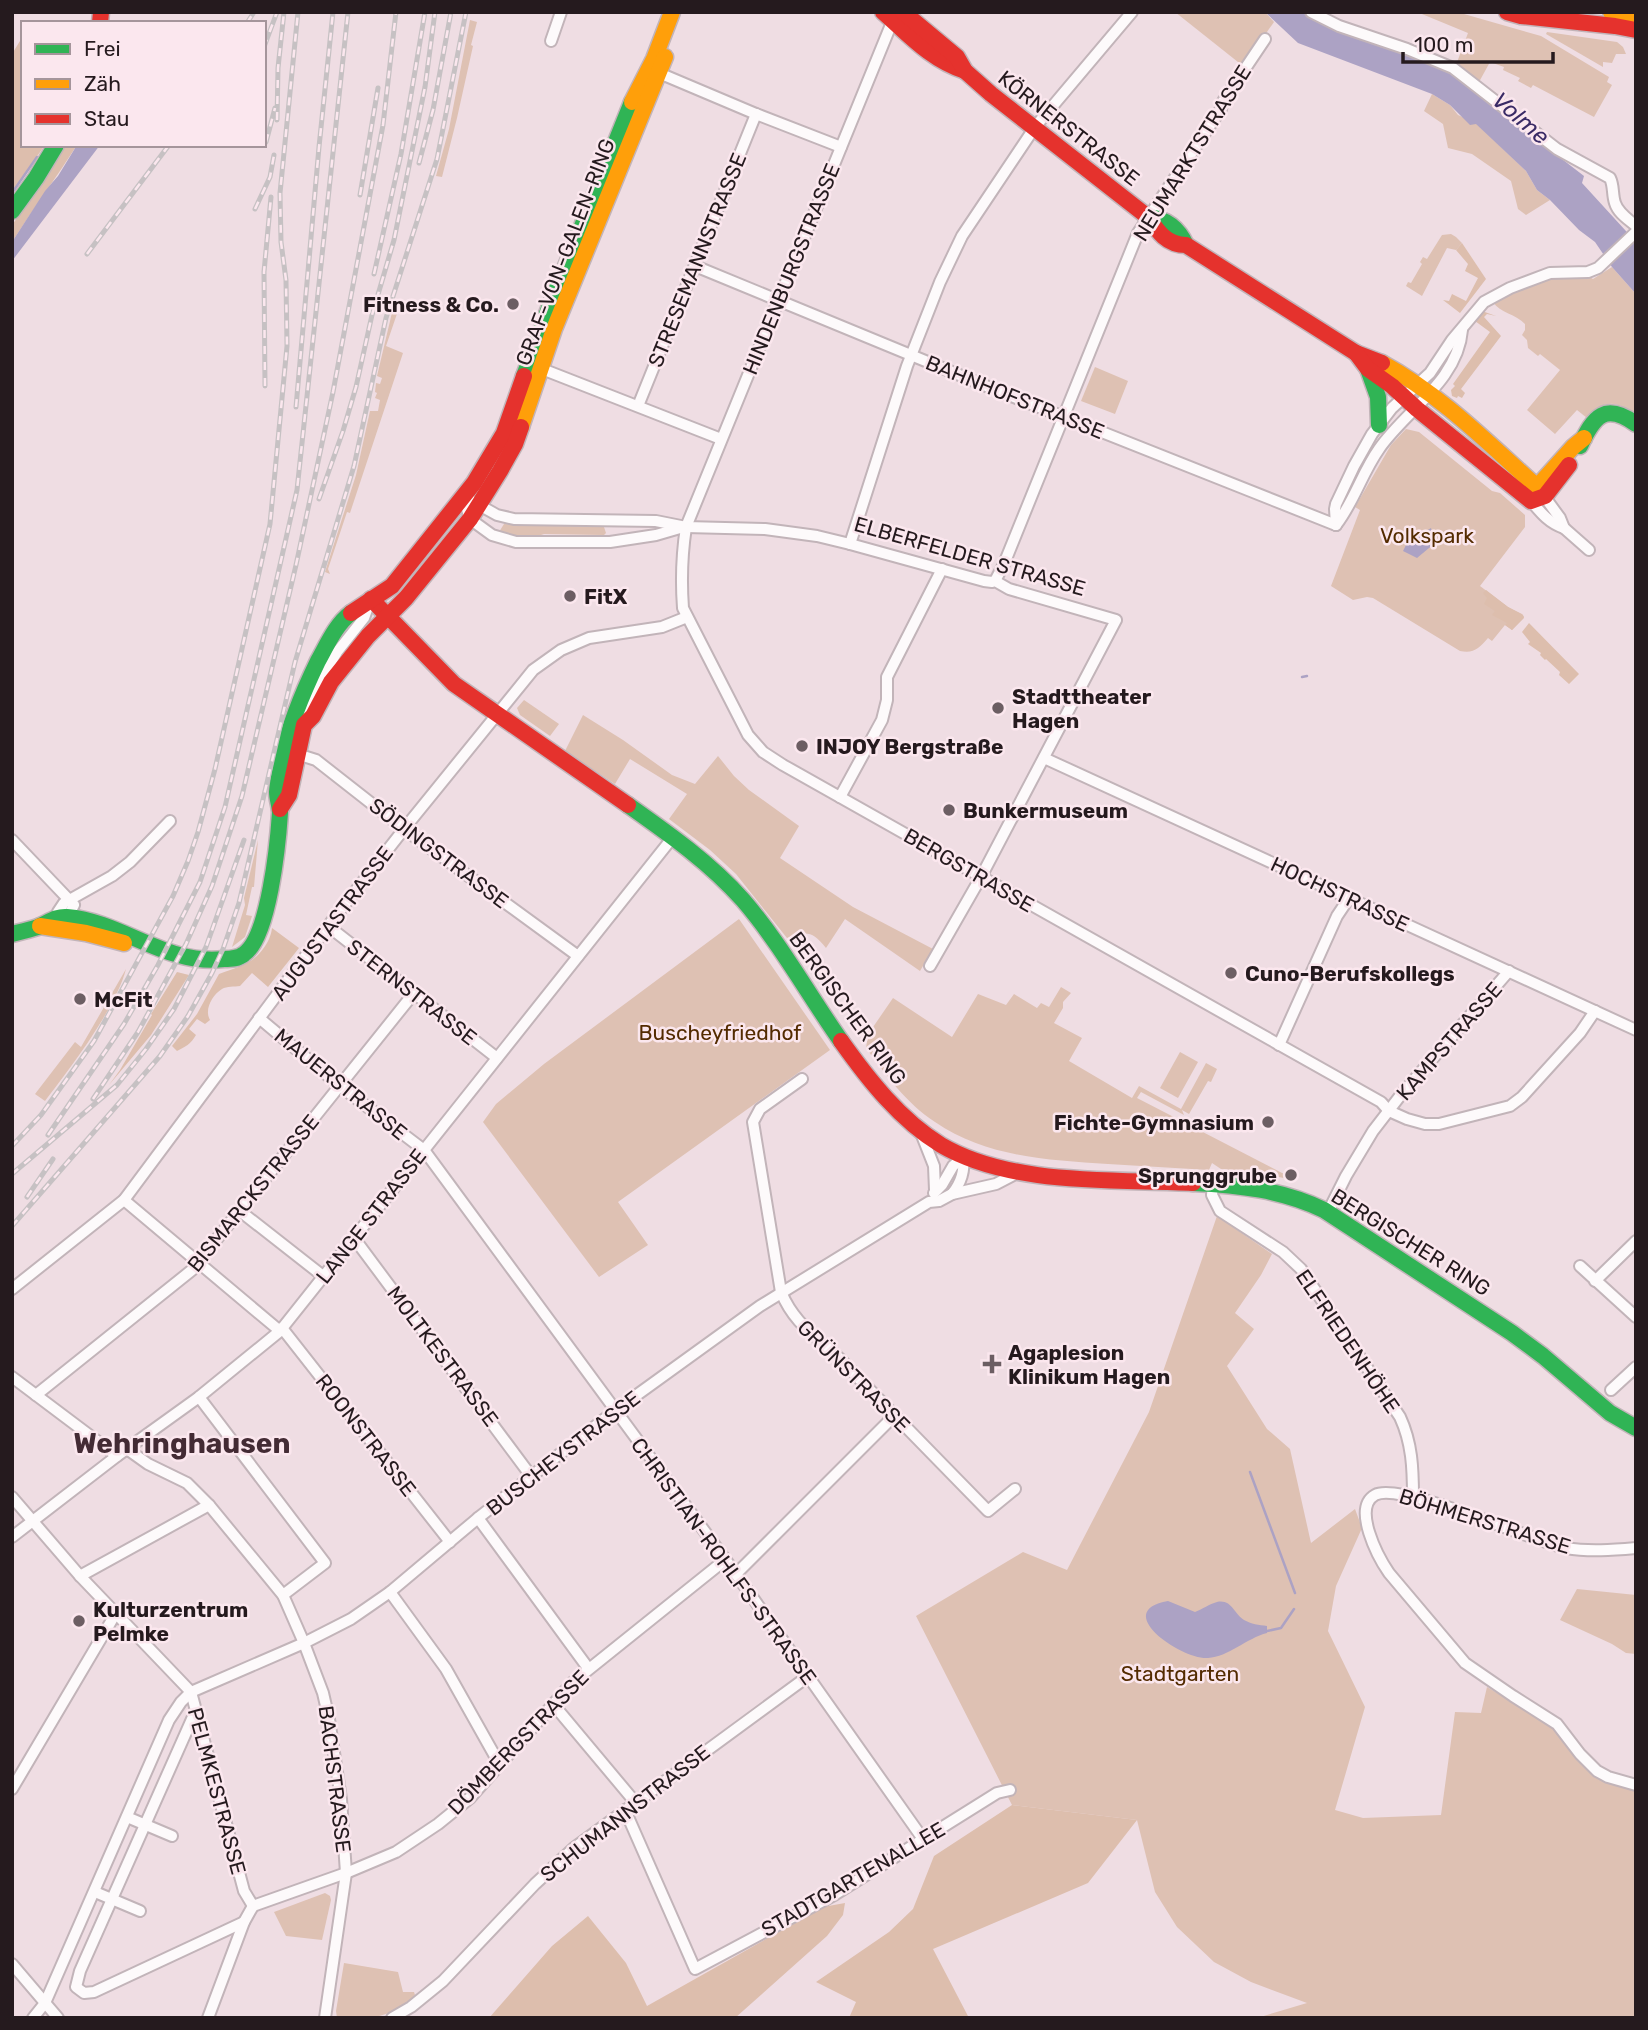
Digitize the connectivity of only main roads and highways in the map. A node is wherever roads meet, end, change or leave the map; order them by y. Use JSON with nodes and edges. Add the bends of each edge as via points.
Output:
{"nodes":[{"id":1,"x":672,"y":12,"type":"edge"},
{"id":2,"x":683,"y":12,"type":"edge"},
{"id":3,"x":1507,"y":12,"type":"edge"},
{"id":4,"x":1611,"y":12,"type":"edge"},
{"id":5,"x":894,"y":14,"type":"edge"},
{"id":6,"x":1636,"y":16,"type":"edge"},
{"id":7,"x":1636,"y":30,"type":"edge"},
{"id":8,"x":55,"y":147,"type":"edge"},
{"id":9,"x":12,"y":211,"type":"edge"},
{"id":10,"x":1356,"y":352,"type":"junction"},
{"id":11,"x":1368,"y":369,"type":"junction"},
{"id":12,"x":1636,"y":424,"type":"edge"},
{"id":13,"x":1379,"y":425,"type":"road end"},
{"id":14,"x":1537,"y":495,"type":"junction"},
{"id":15,"x":392,"y":586,"type":"junction"},
{"id":16,"x":371,"y":599,"type":"junction"},
{"id":17,"x":387,"y":615,"type":"junction"},
{"id":18,"x":280,"y":809,"type":"junction"},
{"id":19,"x":12,"y":934,"type":"edge"},
{"id":20,"x":1636,"y":1428,"type":"edge"}],
"edges":[{"from":1,"to":15,"type":"main road","name":"GRAF-VON-GALEN-RING","via":[[548,311],[512,415],[487,463]]},
{"from":2,"to":17,"type":"main road","name":"GRAF-VON-GALEN-RING","via":[[554,329],[522,427],[470,519]]},
{"from":3,"to":7,"type":"main road"},
{"from":4,"to":6,"type":"main road"},
{"from":5,"to":10,"type":"main road","name":"KÖRNERSTRASSE","via":[[930,54],[965,71],[1148,217],[1161,218],[1181,233],[1186,245]]},
{"from":8,"to":9,"type":"main road"},
{"from":10,"to":11,"type":"main road","name":"KÖRNERSTRASSE"},
{"from":10,"to":14,"type":"main road","name":"KÖRNERSTRASSE","via":[[1389,365],[1424,389]]},
{"from":11,"to":13,"type":"main road","via":[[1378,397]]},
{"from":11,"to":14,"type":"main road","name":"KÖRNERSTRASSE"},
{"from":12,"to":14,"type":"main road","via":[[1620,412],[1596,418]]},
{"from":15,"to":16,"type":"main road"},
{"from":15,"to":17,"type":"main road","via":[[384,606]]},
{"from":16,"to":17,"type":"main road","name":"BERGISCHER RING"},
{"from":16,"to":18,"type":"main road","via":[[346,617],[306,685],[283,756],[277,794]]},
{"from":17,"to":18,"type":"main road","via":[[331,682],[304,725],[289,795]]},
{"from":17,"to":20,"type":"main road","name":"BERGISCHER RING","via":[[454,684],[673,837],[723,878],[891,1104],[940,1145],[1003,1170],[1213,1184],[1301,1200],[1328,1212],[1528,1344],[1610,1413]]},
{"from":18,"to":19,"type":"main road","via":[[266,910],[254,944],[237,958],[209,961],[182,956],[72,931],[61,921]]}]}
